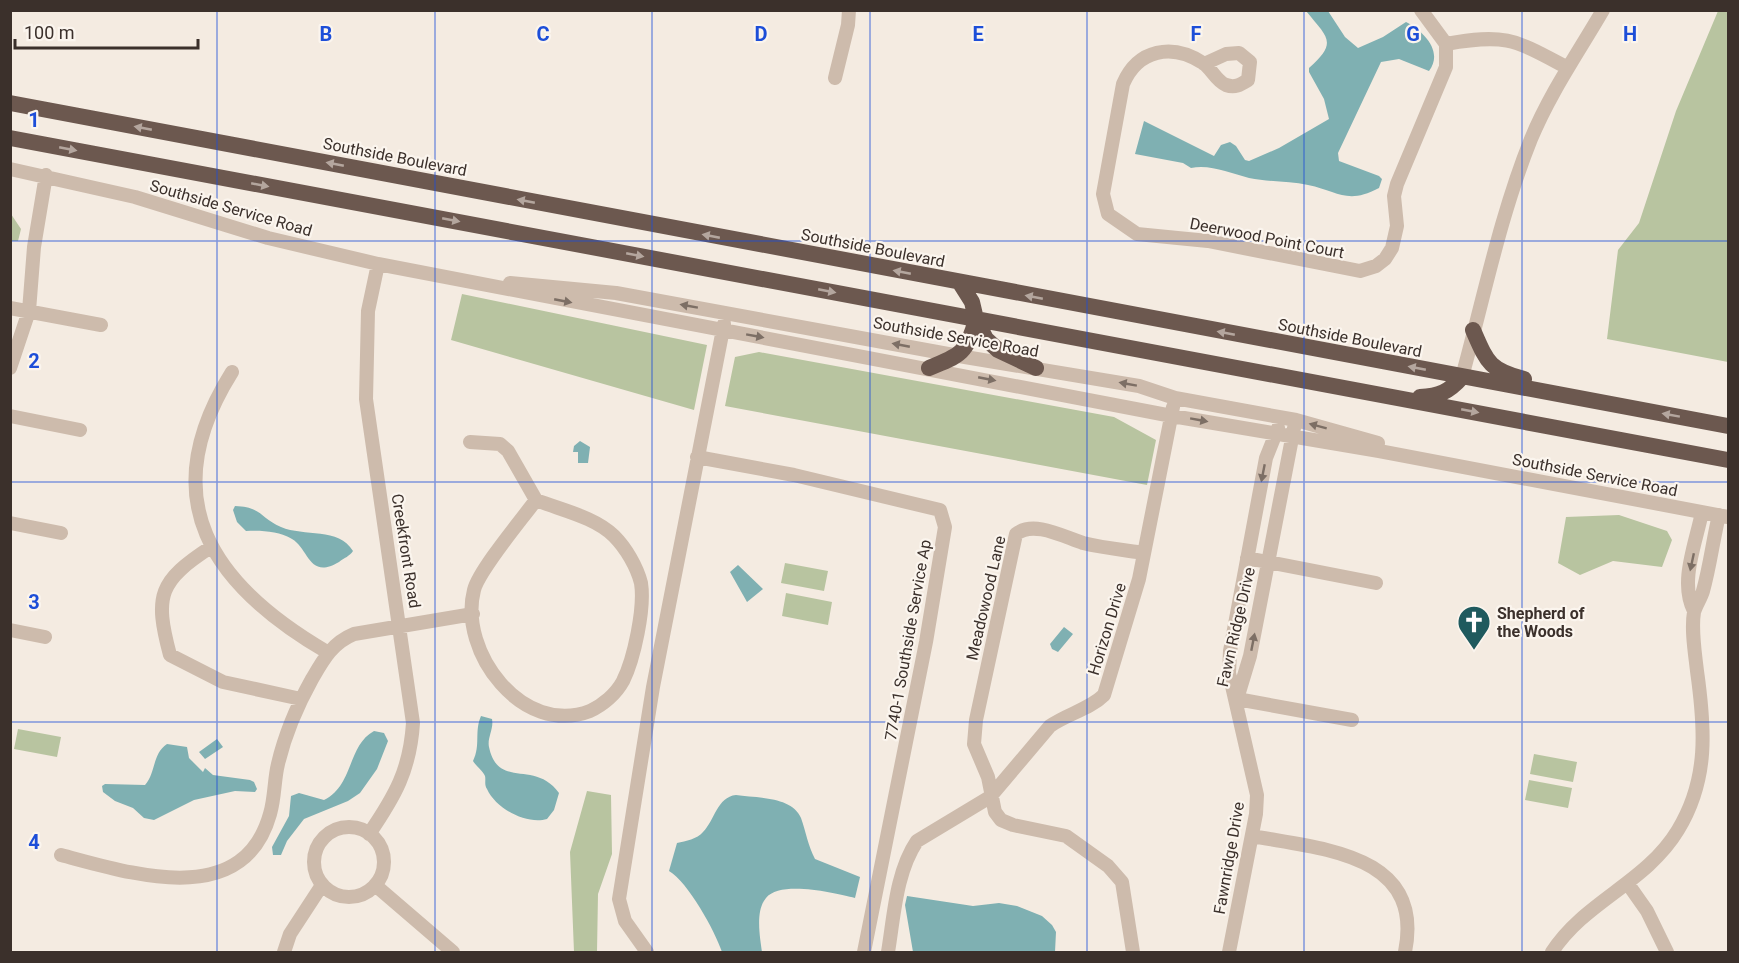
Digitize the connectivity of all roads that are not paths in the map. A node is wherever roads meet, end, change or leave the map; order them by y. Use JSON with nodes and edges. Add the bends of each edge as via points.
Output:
{"nodes":[{"id":1,"x":849,"y":10,"type":"edge"},
{"id":2,"x":1421,"y":10,"type":"edge"},
{"id":3,"x":1603,"y":10,"type":"edge"},
{"id":4,"x":1446,"y":44,"type":"junction"},
{"id":5,"x":1204,"y":64,"type":"dead end"},
{"id":6,"x":1568,"y":68,"type":"junction"},
{"id":7,"x":835,"y":78,"type":"dead end"},
{"id":8,"x":10,"y":103,"type":"edge"},
{"id":9,"x":10,"y":138,"type":"edge"},
{"id":10,"x":10,"y":169,"type":"edge"},
{"id":11,"x":46,"y":176,"type":"junction"},
{"id":12,"x":378,"y":264,"type":"junction"},
{"id":13,"x":444,"y":276,"type":"junction"},
{"id":14,"x":960,"y":283,"type":"junction"},
{"id":15,"x":10,"y":308,"type":"edge"},
{"id":16,"x":29,"y":311,"type":"junction"},
{"id":17,"x":727,"y":312,"type":"junction"},
{"id":18,"x":976,"y":319,"type":"junction"},
{"id":19,"x":101,"y":325,"type":"dead end"},
{"id":20,"x":1473,"y":330,"type":"junction"},
{"id":21,"x":723,"y":331,"type":"junction"},
{"id":22,"x":958,"y":356,"type":"junction"},
{"id":23,"x":10,"y":368,"type":"edge"},
{"id":24,"x":929,"y":368,"type":"junction"},
{"id":25,"x":1036,"y":368,"type":"junction"},
{"id":26,"x":232,"y":372,"type":"dead end"},
{"id":27,"x":1462,"y":377,"type":"junction"},
{"id":28,"x":1551,"y":393,"type":"junction"},
{"id":29,"x":1392,"y":397,"type":"junction"},
{"id":30,"x":1175,"y":398,"type":"junction"},
{"id":31,"x":10,"y":416,"type":"edge"},
{"id":32,"x":1172,"y":416,"type":"junction"},
{"id":33,"x":1280,"y":417,"type":"junction"},
{"id":34,"x":1296,"y":420,"type":"junction"},
{"id":35,"x":1728,"y":426,"type":"edge"},
{"id":36,"x":80,"y":430,"type":"dead end"},
{"id":37,"x":1277,"y":434,"type":"junction"},
{"id":38,"x":1292,"y":437,"type":"junction"},
{"id":39,"x":470,"y":442,"type":"dead end"},
{"id":40,"x":697,"y":457,"type":"junction"},
{"id":41,"x":1728,"y":460,"type":"edge"},
{"id":42,"x":1455,"y":465,"type":"junction"},
{"id":43,"x":536,"y":500,"type":"junction"},
{"id":44,"x":1702,"y":512,"type":"junction"},
{"id":45,"x":1724,"y":516,"type":"edge"},
{"id":46,"x":10,"y":523,"type":"edge"},
{"id":47,"x":62,"y":533,"type":"dead end"},
{"id":48,"x":211,"y":547,"type":"junction"},
{"id":49,"x":1144,"y":553,"type":"junction"},
{"id":50,"x":1247,"y":558,"type":"junction"},
{"id":51,"x":1268,"y":562,"type":"junction"},
{"id":52,"x":1377,"y":583,"type":"dead end"},
{"id":53,"x":1694,"y":611,"type":"junction"},
{"id":54,"x":473,"y":614,"type":"junction"},
{"id":55,"x":400,"y":627,"type":"junction"},
{"id":56,"x":10,"y":630,"type":"edge"},
{"id":57,"x":45,"y":637,"type":"dead end"},
{"id":58,"x":327,"y":652,"type":"junction"},
{"id":59,"x":301,"y":699,"type":"junction"},
{"id":60,"x":1237,"y":699,"type":"junction"},
{"id":61,"x":1352,"y":720,"type":"dead end"},
{"id":62,"x":990,"y":797,"type":"junction"},
{"id":63,"x":369,"y":834,"type":"junction"},
{"id":64,"x":1252,"y":836,"type":"junction"},
{"id":65,"x":61,"y":855,"type":"dead end"},
{"id":66,"x":1628,"y":884,"type":"junction"},
{"id":67,"x":322,"y":885,"type":"junction"},
{"id":68,"x":375,"y":885,"type":"junction"},
{"id":69,"x":284,"y":952,"type":"edge"},
{"id":70,"x":453,"y":952,"type":"edge"},
{"id":71,"x":647,"y":952,"type":"edge"},
{"id":72,"x":864,"y":952,"type":"edge"},
{"id":73,"x":888,"y":952,"type":"edge"},
{"id":74,"x":1133,"y":952,"type":"edge"},
{"id":75,"x":1229,"y":952,"type":"edge"},
{"id":76,"x":1406,"y":952,"type":"edge"},
{"id":77,"x":1552,"y":952,"type":"edge"},
{"id":78,"x":1667,"y":952,"type":"edge"}],
"edges":[{"from":1,"to":7,"type":"street"},
{"from":2,"to":4,"type":"street"},
{"from":3,"to":6,"type":"street"},
{"from":4,"to":5,"type":"street","name":"Deerwood Point Court","via":[[1448,55],[1442,80],[1397,184],[1397,226],[1392,248],[1376,266],[1360,271],[1208,241],[1137,234],[1108,214],[1103,194],[1128,72],[1144,57],[1163,51],[1178,52]]},
{"from":4,"to":6,"type":"street","via":[[1498,37],[1520,42]]},
{"from":6,"to":20,"type":"street","via":[[1531,140]]},
{"from":14,"to":8,"type":"highway","name":"Southside Boulevard","one_way":true},
{"from":9,"to":18,"type":"highway","one_way":true},
{"from":10,"to":11,"type":"street","name":"Southside Service Road"},
{"from":11,"to":12,"type":"street","name":"Southside Service Road"},
{"from":11,"to":16,"type":"street","via":[[33,247]]},
{"from":12,"to":13,"type":"street","name":"Southside Service Road"},
{"from":12,"to":55,"type":"street","name":"Creekfront Road","via":[[368,311],[366,399]]},
{"from":17,"to":13,"type":"street","name":"Southside Service Road","one_way":true,"via":[[616,293]]},
{"from":13,"to":21,"type":"street","name":"Southside Service Road","one_way":true},
{"from":14,"to":18,"type":"highway","via":[[972,302]]},
{"from":27,"to":14,"type":"highway","name":"Southside Boulevard","one_way":true},
{"from":15,"to":16,"type":"street"},
{"from":16,"to":19,"type":"street"},
{"from":16,"to":23,"type":"street"},
{"from":17,"to":21,"type":"street"},
{"from":22,"to":17,"type":"street","name":"Southside Service Road","one_way":true},
{"from":18,"to":22,"type":"highway","via":[[971,340]]},
{"from":18,"to":25,"type":"highway","via":[[998,350]]},
{"from":18,"to":29,"type":"highway"},
{"from":20,"to":27,"type":"street"},
{"from":20,"to":28,"type":"highway","via":[[1495,370],[1530,380]]},
{"from":21,"to":24,"type":"street","name":"Southside Service Road","one_way":true},
{"from":21,"to":40,"type":"street"},
{"from":22,"to":24,"type":"highway"},
{"from":22,"to":25,"type":"street","name":"Southside Service Road"},
{"from":24,"to":32,"type":"street","name":"Southside Service Road","one_way":true},
{"from":30,"to":25,"type":"street","name":"Southside Service Road","one_way":true,"via":[[1139,386]]},
{"from":26,"to":48,"type":"street","via":[[216,398],[196,469],[197,506]]},
{"from":27,"to":28,"type":"highway","name":"Southside Boulevard"},
{"from":27,"to":29,"type":"highway","via":[[1452,389],[1436,396]]},
{"from":35,"to":28,"type":"highway","name":"Southside Boulevard","one_way":true},
{"from":29,"to":41,"type":"highway","one_way":true},
{"from":30,"to":32,"type":"street","name":"Horizon Drive"},
{"from":30,"to":33,"type":"street","name":"Southside Service Road"},
{"from":31,"to":36,"type":"street"},
{"from":32,"to":37,"type":"street","name":"Southside Service Road","one_way":true},
{"from":32,"to":49,"type":"street","name":"Horizon Drive"},
{"from":33,"to":34,"type":"street","name":"Southside Service Road"},
{"from":33,"to":37,"type":"street","name":"Fawn Ridge Drive"},
{"from":34,"to":38,"type":"street","name":"Fawn Ridge Drive"},
{"from":42,"to":34,"type":"street","name":"Southside Service Road","one_way":true},
{"from":37,"to":38,"type":"street","name":"Southside Service Road"},
{"from":37,"to":50,"type":"street","name":"Fawn Ridge Drive","one_way":true,"via":[[1266,458]]},
{"from":38,"to":42,"type":"street","name":"Southside Service Road"},
{"from":38,"to":51,"type":"street","name":"Fawn Ridge Drive"},
{"from":39,"to":43,"type":"street","via":[[500,444],[508,451]]},
{"from":40,"to":71,"type":"street","via":[[653,687],[619,899],[625,921]]},
{"from":40,"to":72,"type":"street","name":"7740-1 Southside Service Ap","via":[[794,475],[940,510],[945,527],[930,619]]},
{"from":42,"to":44,"type":"street","name":"Southside Service Road"},
{"from":43,"to":54,"type":"street","via":[[479,579]]},
{"from":43,"to":54,"type":"street","via":[[597,524],[614,536],[637,571],[642,596],[640,614],[623,681],[600,705],[579,714],[555,716],[531,708],[492,671],[476,633]]},
{"from":44,"to":45,"type":"street","name":"Southside Service Road"},
{"from":44,"to":53,"type":"street","one_way":true,"via":[[1689,576],[1688,598]]},
{"from":45,"to":53,"type":"street","via":[[1703,593]]},
{"from":46,"to":47,"type":"street"},
{"from":48,"to":58,"type":"street","via":[[262,608],[285,628]]},
{"from":48,"to":59,"type":"street","via":[[176,573],[162,596],[163,628],[170,656],[232,685]]},
{"from":49,"to":62,"type":"street","name":"Horizon Drive","via":[[1104,695],[1050,726]]},
{"from":49,"to":62,"type":"street","name":"Meadowood Lane","via":[[1031,528],[1016,534],[976,720],[974,744],[988,777]]},
{"from":50,"to":51,"type":"street"},
{"from":50,"to":60,"type":"street","name":"Fawn Ridge Drive","via":[[1230,651],[1229,672]]},
{"from":51,"to":52,"type":"street"},
{"from":60,"to":51,"type":"street","name":"Fawn Ridge Drive","one_way":true,"via":[[1250,656]]},
{"from":53,"to":66,"type":"street","via":[[1705,746],[1697,788],[1690,809],[1664,850]]},
{"from":54,"to":55,"type":"street"},
{"from":55,"to":58,"type":"street","via":[[354,634]]},
{"from":55,"to":63,"type":"street","name":"Creekfront Road","via":[[412,707],[412,740],[404,775]]},
{"from":56,"to":57,"type":"street"},
{"from":58,"to":59,"type":"street"},
{"from":59,"to":65,"type":"street","via":[[278,765],[270,813],[254,848],[242,859],[216,873],[179,878],[125,872]]},
{"from":60,"to":61,"type":"street"},
{"from":60,"to":64,"type":"street","name":"Fawnridge Drive","via":[[1257,795]]},
{"from":62,"to":73,"type":"street","name":"Horizon Drive","via":[[924,836],[910,851]]},
{"from":62,"to":74,"type":"street","via":[[1001,820],[1074,840],[1108,866],[1122,882]]},
{"from":63,"to":67,"type":"street","via":[[355,827],[343,827],[323,838],[314,859],[314,871]]},
{"from":63,"to":68,"type":"street","via":[[381,848],[384,860],[383,872]]},
{"from":64,"to":75,"type":"street","name":"Fawnridge Drive"},
{"from":64,"to":76,"type":"street","via":[[1350,855],[1377,868],[1399,893],[1405,910]]},
{"from":66,"to":77,"type":"street","via":[[1584,915]]},
{"from":66,"to":78,"type":"street","via":[[1647,911]]},
{"from":67,"to":68,"type":"street","via":[[336,896],[348,898]]},
{"from":67,"to":69,"type":"street","via":[[290,934]]},
{"from":68,"to":70,"type":"street"}]}
